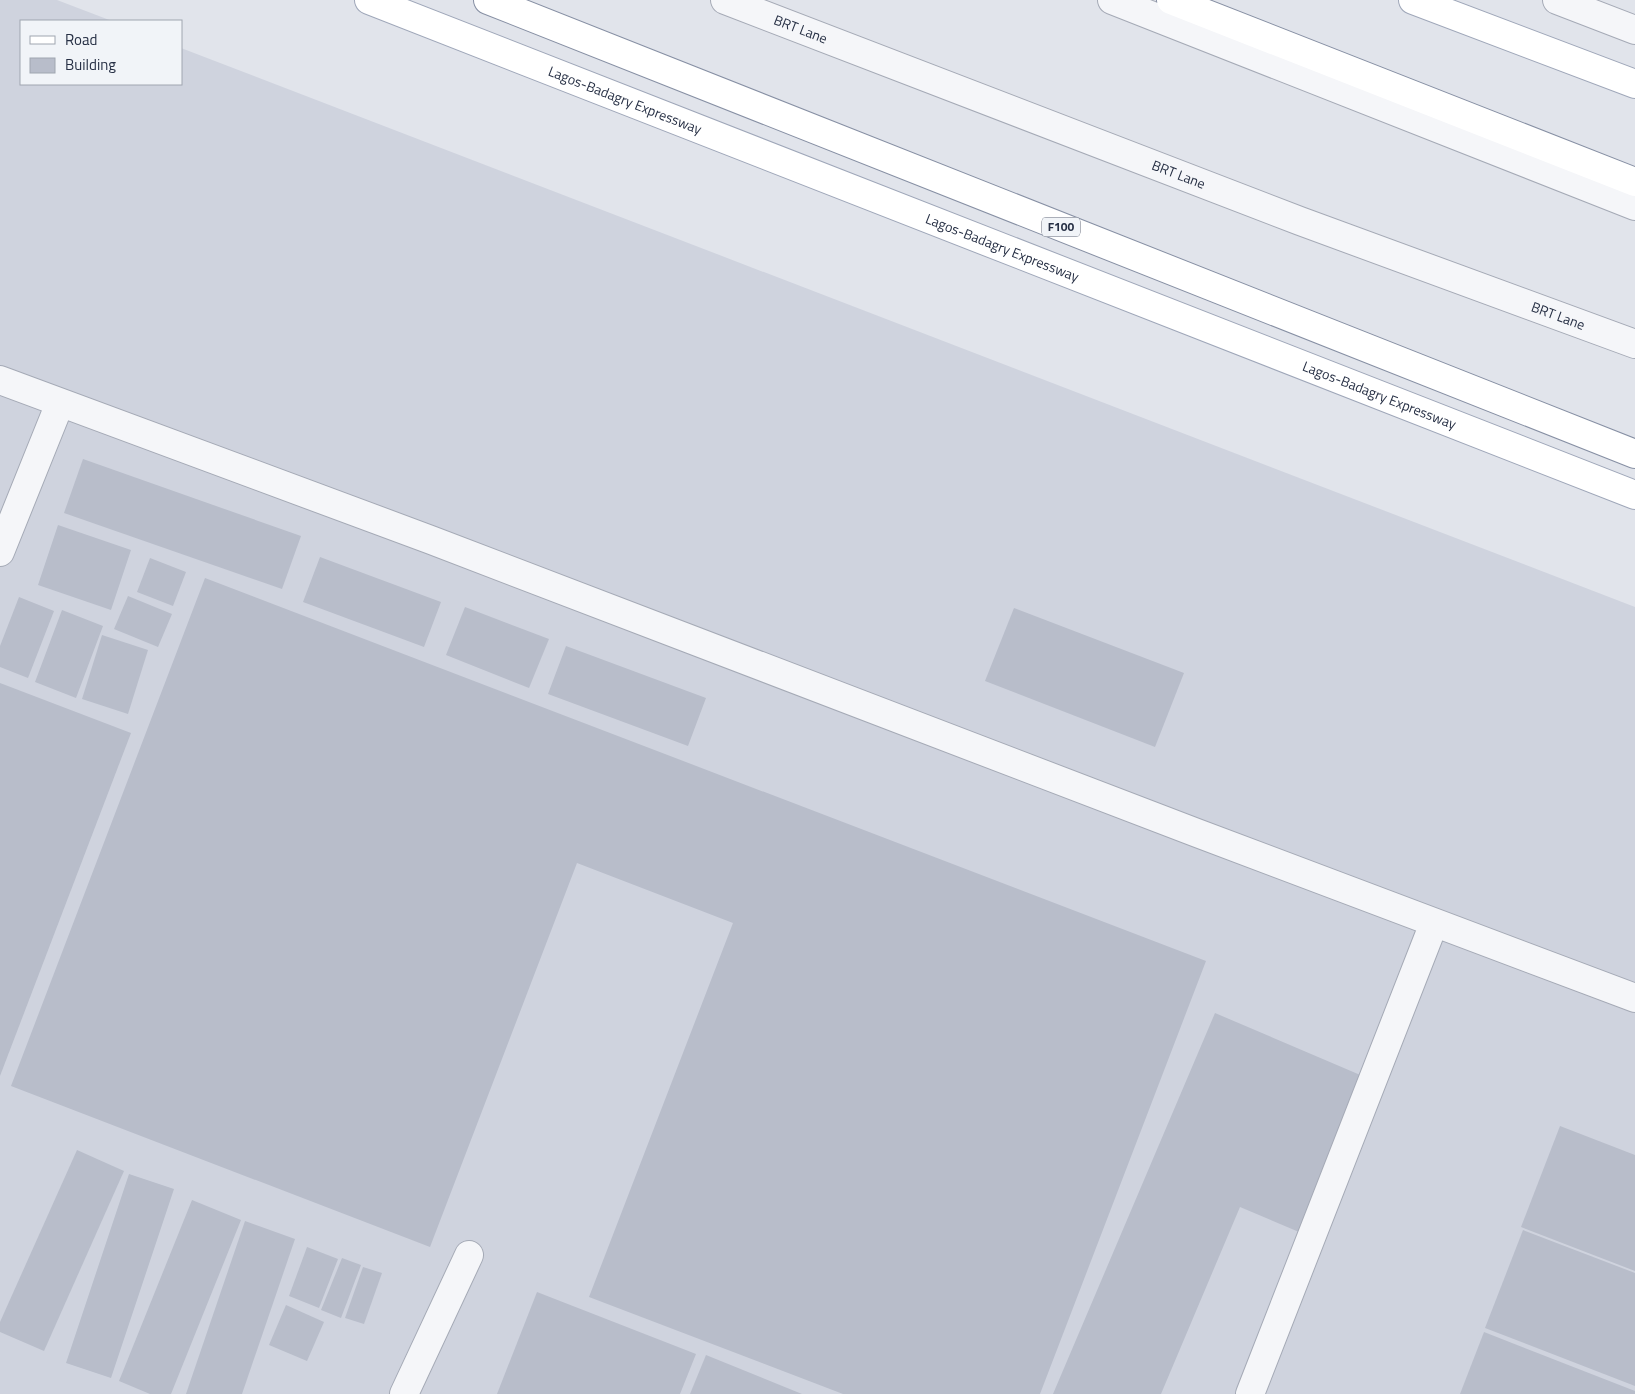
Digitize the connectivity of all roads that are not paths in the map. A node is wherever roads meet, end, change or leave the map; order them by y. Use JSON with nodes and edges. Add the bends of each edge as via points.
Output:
{"nodes":[{"id":1,"x":370,"y":0,"type":"edge"},
{"id":2,"x":488,"y":0,"type":"edge"},
{"id":3,"x":725,"y":0,"type":"edge"},
{"id":4,"x":1112,"y":0,"type":"edge"},
{"id":5,"x":1170,"y":0,"type":"edge"},
{"id":6,"x":1413,"y":0,"type":"edge"},
{"id":7,"x":1557,"y":0,"type":"edge"},
{"id":8,"x":1635,"y":30,"type":"edge"},
{"id":9,"x":1635,"y":84,"type":"edge"},
{"id":10,"x":1635,"y":182,"type":"edge"},
{"id":11,"x":1635,"y":206,"type":"edge"},
{"id":12,"x":1635,"y":344,"type":"edge"},
{"id":13,"x":0,"y":380,"type":"edge"},
{"id":14,"x":60,"y":403,"type":"junction"},
{"id":15,"x":1635,"y":454,"type":"edge"},
{"id":16,"x":1635,"y":495,"type":"edge"},
{"id":17,"x":0,"y":552,"type":"edge"},
{"id":18,"x":1434,"y":923,"type":"junction"},
{"id":19,"x":1635,"y":998,"type":"edge"},
{"id":20,"x":469,"y":1255,"type":"dead end"},
{"id":21,"x":404,"y":1394,"type":"edge"},
{"id":22,"x":1250,"y":1394,"type":"edge"}],
"edges":[{"from":1,"to":16,"type":"main road","name":"Lagos-Badagry Expressway"},
{"from":2,"to":15,"type":"main road","number":"F100"},
{"from":3,"to":12,"type":"street","name":"BRT Lane","via":[[1300,221]]},
{"from":4,"to":11,"type":"street"},
{"from":5,"to":10,"type":"main road"},
{"from":6,"to":9,"type":"main road"},
{"from":7,"to":8,"type":"street"},
{"from":13,"to":14,"type":"street"},
{"from":14,"to":17,"type":"street"},
{"from":14,"to":18,"type":"street","via":[[431,540]]},
{"from":18,"to":19,"type":"street"},
{"from":18,"to":22,"type":"street"},
{"from":20,"to":21,"type":"street"}]}
